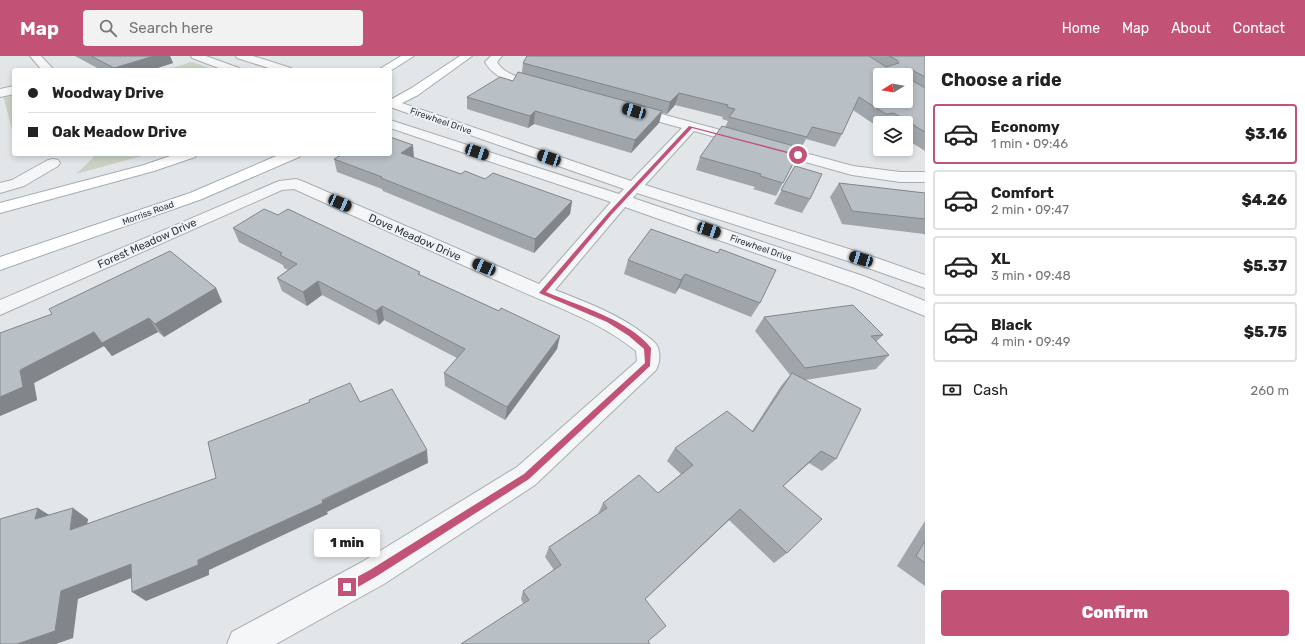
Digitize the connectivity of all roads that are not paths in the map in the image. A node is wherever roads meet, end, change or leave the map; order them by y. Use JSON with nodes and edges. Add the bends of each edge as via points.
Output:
{"nodes":[{"id":1,"x":35,"y":56,"type":"edge"},
{"id":2,"x":196,"y":56,"type":"edge"},
{"id":3,"x":241,"y":56,"type":"edge"},
{"id":4,"x":409,"y":56,"type":"edge"},
{"id":5,"x":467,"y":56,"type":"edge"},
{"id":6,"x":497,"y":56,"type":"edge"},
{"id":7,"x":46,"y":68,"type":"edge"},
{"id":8,"x":229,"y":68,"type":"edge"},
{"id":9,"x":280,"y":68,"type":"edge"},
{"id":10,"x":388,"y":68,"type":"edge"},
{"id":11,"x":554,"y":89,"type":"edge"},
{"id":12,"x":12,"y":90,"type":"edge"},
{"id":13,"x":0,"y":93,"type":"edge"},
{"id":14,"x":392,"y":103,"type":"edge"},
{"id":15,"x":392,"y":104,"type":"edge"},
{"id":16,"x":622,"y":107,"type":"edge"},
{"id":17,"x":392,"y":125,"type":"edge"},
{"id":18,"x":691,"y":126,"type":"junction"},
{"id":19,"x":184,"y":156,"type":"edge"},
{"id":20,"x":289,"y":156,"type":"edge"},
{"id":21,"x":53,"y":163,"type":"dead end"},
{"id":22,"x":925,"y":177,"type":"edge"},
{"id":23,"x":296,"y":184,"type":"joint"},
{"id":24,"x":634,"y":187,"type":"junction"},
{"id":25,"x":0,"y":188,"type":"edge"},
{"id":26,"x":622,"y":201,"type":"junction"},
{"id":27,"x":0,"y":208,"type":"edge"},
{"id":28,"x":0,"y":264,"type":"edge"},
{"id":29,"x":925,"y":282,"type":"edge"},
{"id":30,"x":542,"y":293,"type":"junction"},
{"id":31,"x":0,"y":308,"type":"edge"},
{"id":32,"x":925,"y":308,"type":"edge"},
{"id":33,"x":244,"y":644,"type":"edge"}],
"edges":[{"from":1,"to":7,"type":"street"},
{"from":2,"to":8,"type":"street"},
{"from":3,"to":9,"type":"street"},
{"from":4,"to":10,"type":"main road"},
{"from":5,"to":14,"type":"main road","via":[[414,92]]},
{"from":6,"to":11,"type":"street","via":[[491,62],[495,70],[504,75]]},
{"from":12,"to":13,"type":"street"},
{"from":15,"to":24,"type":"street","name":"Firewheel Drive"},
{"from":16,"to":18,"type":"street"},
{"from":17,"to":26,"type":"street","name":"Firewheel Drive"},
{"from":18,"to":22,"type":"street","via":[[864,172]]},
{"from":18,"to":24,"type":"street"},
{"from":19,"to":27,"type":"main road"},
{"from":20,"to":28,"type":"main road","name":"Morriss Road","via":[[196,196]]},
{"from":21,"to":25,"type":"street","via":[[18,183]]},
{"from":23,"to":30,"type":"street","name":"Dove Meadow Drive"},
{"from":23,"to":31,"type":"street","name":"Forest Meadow Drive","via":[[279,186]]},
{"from":24,"to":26,"type":"street"},
{"from":24,"to":29,"type":"street","name":"Firewheel Drive","via":[[861,259]]},
{"from":26,"to":30,"type":"street"},
{"from":26,"to":32,"type":"street","name":"Firewheel Drive","via":[[859,282]]},
{"from":30,"to":33,"type":"street","name":"Dove Meadow Drive","via":[[609,321],[632,334],[648,348],[648,364],[526,476],[373,573]]}]}
